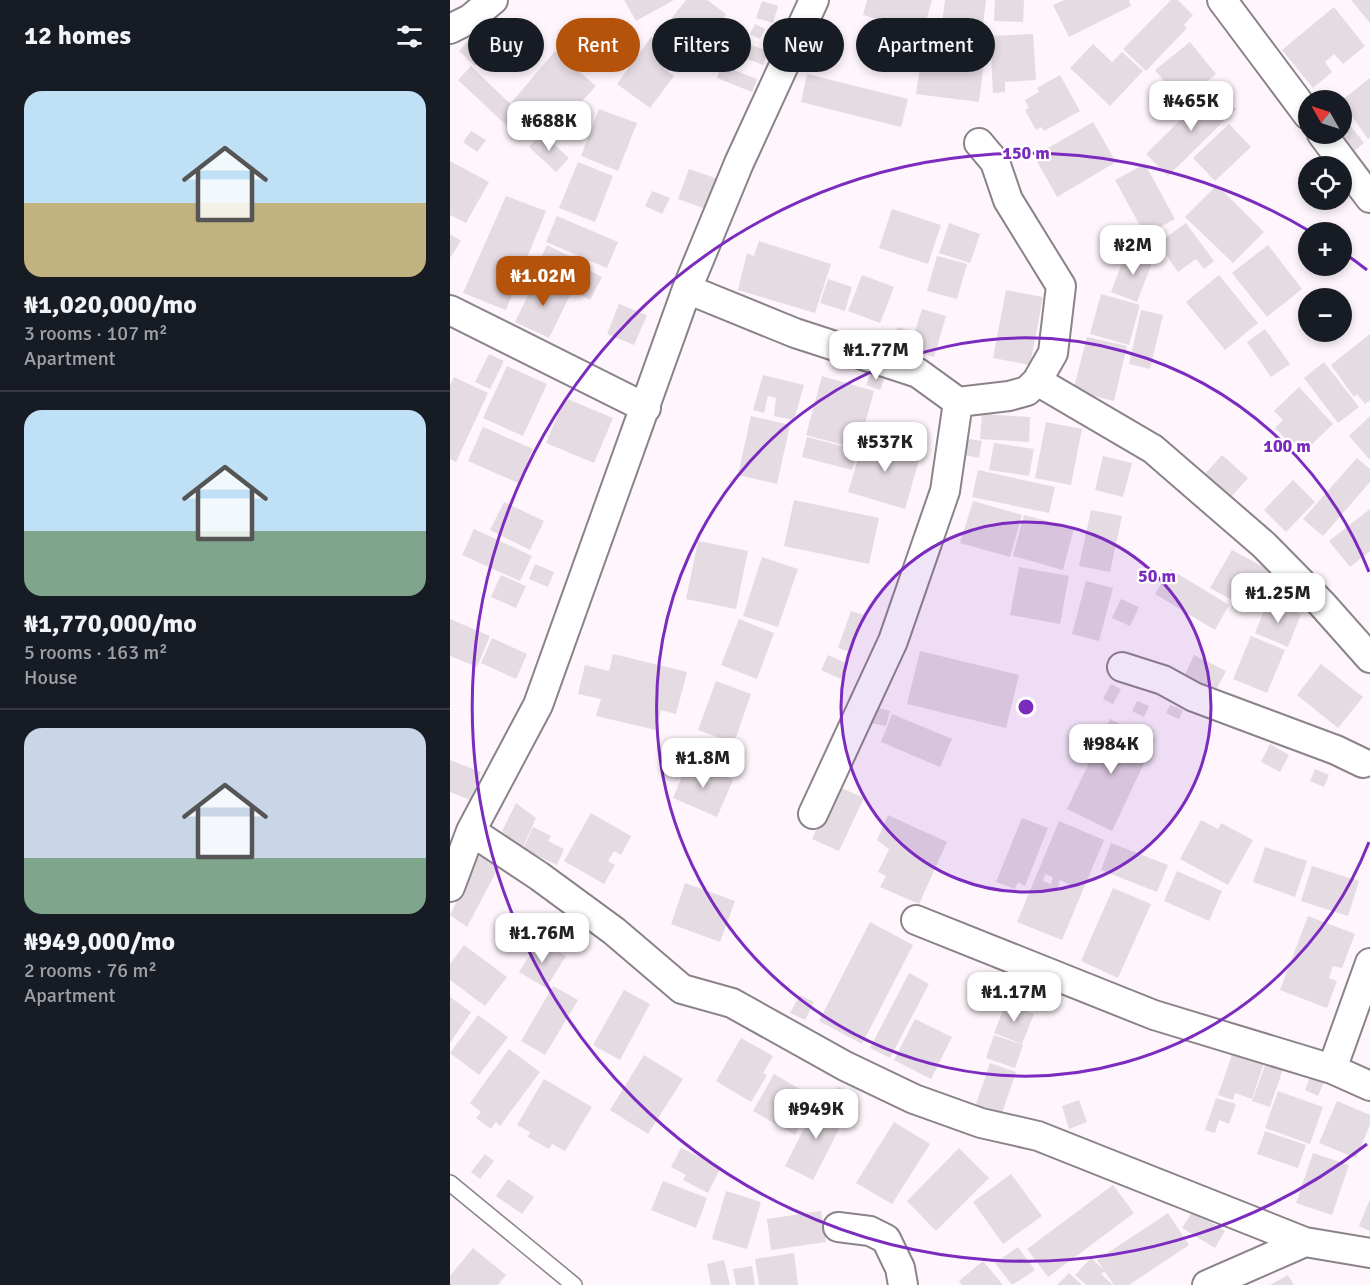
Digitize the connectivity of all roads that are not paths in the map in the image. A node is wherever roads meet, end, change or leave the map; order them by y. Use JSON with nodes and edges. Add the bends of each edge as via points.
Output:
{"nodes":[{"id":1,"x":493,"y":0,"type":"edge"},
{"id":2,"x":814,"y":0,"type":"edge"},
{"id":3,"x":1222,"y":0,"type":"edge"},
{"id":4,"x":450,"y":29,"type":"edge"},
{"id":5,"x":1298,"y":102,"type":"edge"},
{"id":6,"x":979,"y":143,"type":"dead end"},
{"id":7,"x":1330,"y":144,"type":"edge"},
{"id":8,"x":1370,"y":198,"type":"edge"},
{"id":9,"x":687,"y":289,"type":"junction"},
{"id":10,"x":450,"y":310,"type":"edge"},
{"id":11,"x":1037,"y":381,"type":"junction"},
{"id":12,"x":958,"y":402,"type":"junction"},
{"id":13,"x":646,"y":408,"type":"junction"},
{"id":14,"x":1370,"y":658,"type":"edge"},
{"id":15,"x":1122,"y":667,"type":"dead end"},
{"id":16,"x":1368,"y":762,"type":"edge"},
{"id":17,"x":813,"y":814,"type":"dead end"},
{"id":18,"x":471,"y":831,"type":"junction"},
{"id":19,"x":450,"y":887,"type":"edge"},
{"id":20,"x":916,"y":920,"type":"dead end"},
{"id":21,"x":1370,"y":963,"type":"edge"},
{"id":22,"x":1332,"y":1069,"type":"junction"},
{"id":23,"x":1370,"y":1086,"type":"edge"},
{"id":24,"x":450,"y":1183,"type":"edge"},
{"id":25,"x":838,"y":1227,"type":"dead end"},
{"id":26,"x":1305,"y":1242,"type":"junction"},
{"id":27,"x":1370,"y":1253,"type":"edge"},
{"id":28,"x":574,"y":1285,"type":"edge"},
{"id":29,"x":903,"y":1285,"type":"edge"},
{"id":30,"x":1207,"y":1285,"type":"edge"}],
"edges":[{"from":1,"to":4,"type":"street"},
{"from":2,"to":9,"type":"street","via":[[739,163]]},
{"from":3,"to":5,"type":"street"},
{"from":6,"to":11,"type":"street","via":[[995,162],[1008,200],[1061,286],[1053,353]]},
{"from":7,"to":8,"type":"street"},
{"from":9,"to":12,"type":"street","via":[[795,333],[918,373]]},
{"from":9,"to":13,"type":"street"},
{"from":10,"to":13,"type":"street"},
{"from":11,"to":12,"type":"street","via":[[1027,391],[1009,396]]},
{"from":11,"to":14,"type":"street","via":[[1154,449],[1264,545]]},
{"from":12,"to":17,"type":"street","via":[[945,491],[893,641]]},
{"from":13,"to":18,"type":"street","via":[[538,705]]},
{"from":15,"to":16,"type":"street"},
{"from":18,"to":19,"type":"street"},
{"from":18,"to":26,"type":"street","via":[[614,931],[682,989],[732,1003],[914,1099],[981,1123],[1038,1136]]},
{"from":20,"to":22,"type":"street","via":[[1154,1015]]},
{"from":21,"to":22,"type":"street"},
{"from":22,"to":23,"type":"street"},
{"from":24,"to":28,"type":"lane"},
{"from":25,"to":29,"type":"street","via":[[870,1231],[886,1239]]},
{"from":26,"to":27,"type":"street"},
{"from":26,"to":30,"type":"street"}]}
